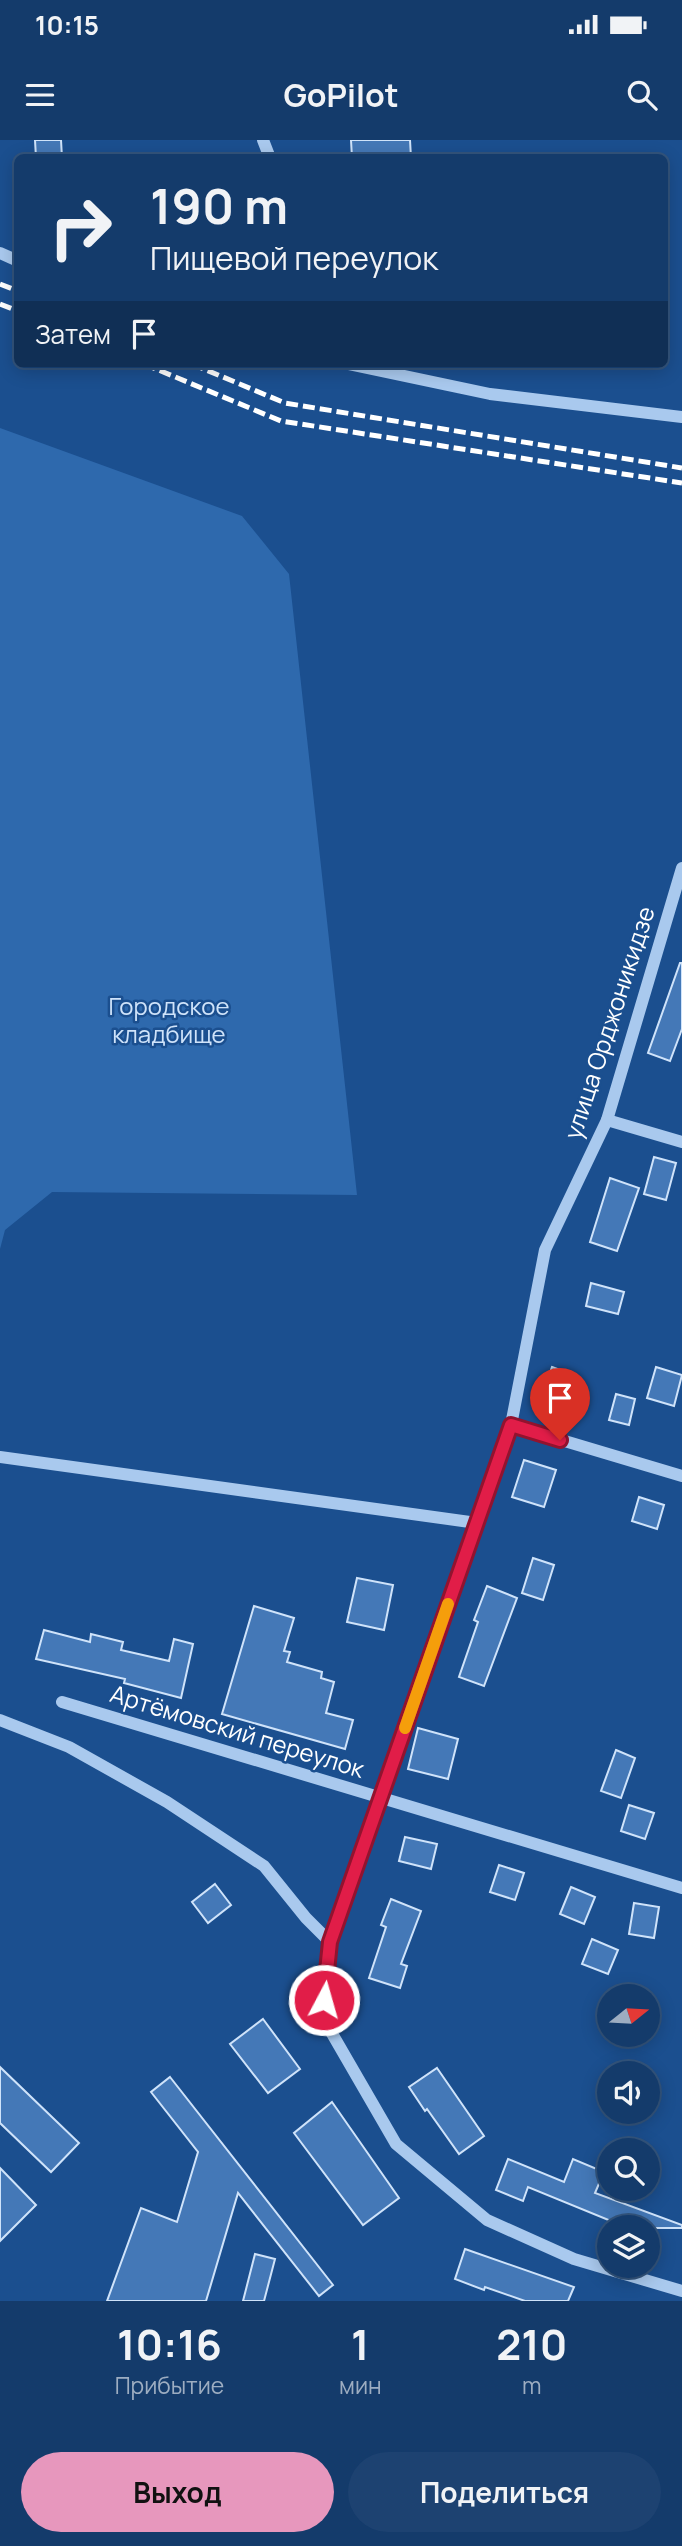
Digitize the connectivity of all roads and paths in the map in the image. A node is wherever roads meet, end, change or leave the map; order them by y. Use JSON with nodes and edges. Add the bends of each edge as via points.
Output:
{"nodes":[{"id":1,"x":367,"y":368,"type":"edge"},
{"id":2,"x":682,"y":417,"type":"edge"},
{"id":3,"x":682,"y":868,"type":"edge"},
{"id":4,"x":607,"y":1120,"type":"junction"},
{"id":5,"x":682,"y":1142,"type":"edge"},
{"id":6,"x":511,"y":1425,"type":"junction"},
{"id":7,"x":0,"y":1457,"type":"edge"},
{"id":8,"x":682,"y":1476,"type":"edge"},
{"id":9,"x":477,"y":1523,"type":"junction"},
{"id":10,"x":62,"y":1702,"type":"dead end"},
{"id":11,"x":0,"y":1720,"type":"edge"},
{"id":12,"x":381,"y":1797,"type":"junction"},
{"id":13,"x":682,"y":1888,"type":"edge"},
{"id":14,"x":330,"y":1942,"type":"junction"},
{"id":15,"x":682,"y":2291,"type":"edge"}],
"edges":[{"from":1,"to":2,"type":"street","via":[[491,394]]},
{"from":3,"to":4,"type":"street","name":"улица Орджоникидзе"},
{"from":4,"to":5,"type":"street"},
{"from":4,"to":6,"type":"street","name":"улица Орджоникидзе","via":[[545,1250]]},
{"from":6,"to":8,"type":"street"},
{"from":6,"to":9,"type":"street","name":"улица Орджоникидзе"},
{"from":7,"to":9,"type":"street"},
{"from":9,"to":12,"type":"street","name":"улица Орджоникидзе"},
{"from":10,"to":12,"type":"street","name":"Артёмовский переулок"},
{"from":11,"to":14,"type":"street","via":[[69,1747],[167,1802],[264,1866]]},
{"from":12,"to":13,"type":"street","name":"Артёмовский переулок"},
{"from":12,"to":14,"type":"street","name":"улица Орджоникидзе"},
{"from":14,"to":15,"type":"street","name":"улица Орджоникидзе","via":[[324,2000],[330,2030],[396,2144],[487,2220],[574,2259]]}]}
